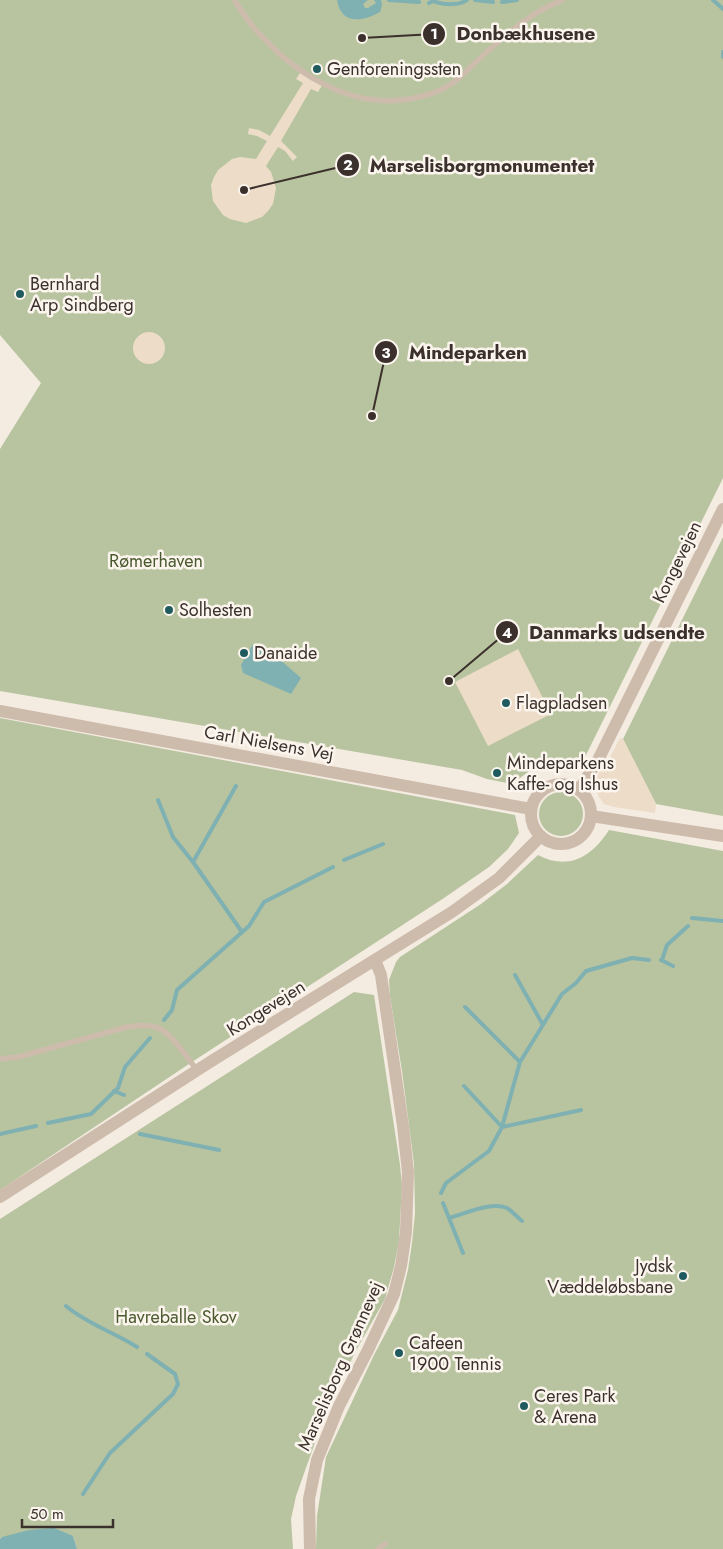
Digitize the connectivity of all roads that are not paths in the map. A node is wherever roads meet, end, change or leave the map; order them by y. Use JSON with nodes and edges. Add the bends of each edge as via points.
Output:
{"nodes":[{"id":1,"x":234,"y":0,"type":"edge"},
{"id":2,"x":562,"y":0,"type":"edge"},
{"id":3,"x":723,"y":509,"type":"edge"},
{"id":4,"x":0,"y":711,"type":"edge"},
{"id":5,"x":579,"y":790,"type":"junction"},
{"id":6,"x":531,"y":809,"type":"junction"},
{"id":7,"x":591,"y":816,"type":"junction"},
{"id":8,"x":541,"y":836,"type":"junction"},
{"id":9,"x":723,"y":836,"type":"edge"},
{"id":10,"x":376,"y":960,"type":"junction"},
{"id":11,"x":0,"y":1058,"type":"edge"},
{"id":12,"x":197,"y":1071,"type":"junction"},
{"id":13,"x":0,"y":1197,"type":"edge"},
{"id":14,"x":385,"y":1544,"type":"dead end"},
{"id":15,"x":310,"y":1549,"type":"edge"},
{"id":16,"x":378,"y":1549,"type":"edge"}],
"edges":[{"from":1,"to":2,"type":"lane","via":[[274,49],[312,77],[356,98],[390,102],[423,96],[454,82],[537,12]]},
{"from":3,"to":5,"type":"street","name":"Kongevejen","via":[[598,760]]},
{"from":4,"to":6,"type":"street","name":"Carl Nielsens Vej"},
{"from":5,"to":6,"type":"street","via":[[564,784],[548,786],[539,793]]},
{"from":5,"to":7,"type":"street","via":[[590,804]]},
{"from":6,"to":8,"type":"street","via":[[533,824]]},
{"from":7,"to":8,"type":"street","via":[[586,832],[573,842],[556,844]]},
{"from":7,"to":9,"type":"street"},
{"from":8,"to":10,"type":"street","name":"Kongevejen","via":[[481,891]]},
{"from":10,"to":12,"type":"street","name":"Kongevejen"},
{"from":10,"to":15,"type":"street","name":"Marselisborg Grønnevej","via":[[381,975],[403,1126],[408,1172],[406,1232],[394,1294],[339,1406],[317,1460],[309,1499]]},
{"from":11,"to":12,"type":"lane","via":[[18,1057],[127,1027],[145,1026],[157,1027],[171,1038]]},
{"from":12,"to":13,"type":"street","name":"Kongevejen"},
{"from":14,"to":16,"type":"lane"}]}
